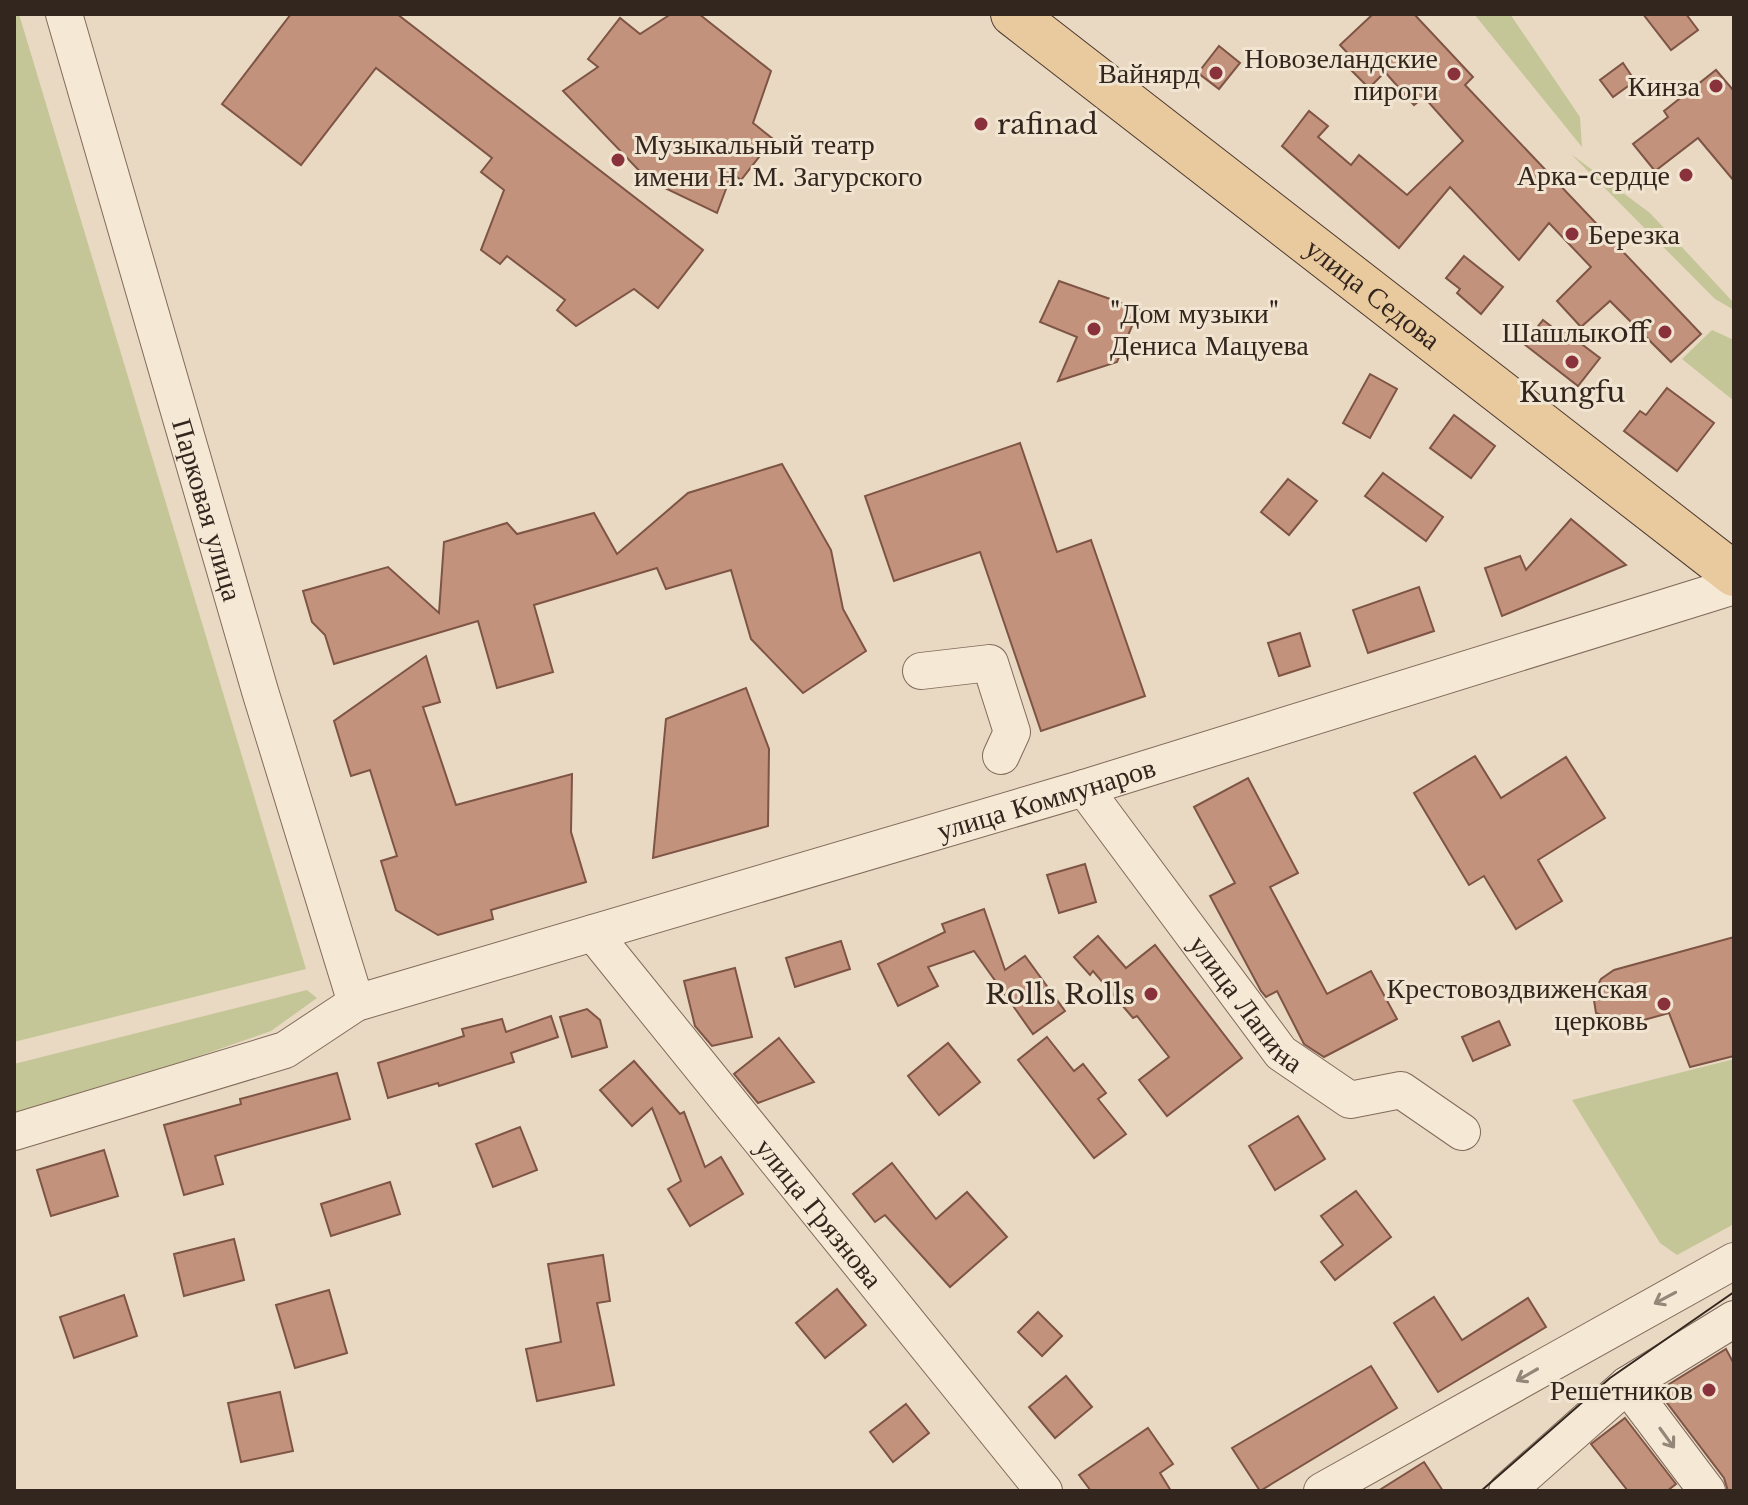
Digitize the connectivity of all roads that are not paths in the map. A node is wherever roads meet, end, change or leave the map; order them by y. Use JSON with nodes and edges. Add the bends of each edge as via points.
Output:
{"nodes":[{"id":1,"x":64,"y":14,"type":"edge"},
{"id":2,"x":1013,"y":14,"type":"edge"},
{"id":3,"x":1734,"y":574,"type":"edge"},
{"id":4,"x":1734,"y":586,"type":"edge"},
{"id":5,"x":921,"y":671,"type":"dead end"},
{"id":6,"x":1001,"y":756,"type":"dead end"},
{"id":7,"x":1084,"y":788,"type":"junction"},
{"id":8,"x":593,"y":933,"type":"junction"},
{"id":9,"x":356,"y":1003,"type":"junction"},
{"id":10,"x":14,"y":1132,"type":"edge"},
{"id":11,"x":1462,"y":1132,"type":"dead end"},
{"id":12,"x":1734,"y":1261,"type":"edge"},
{"id":13,"x":1734,"y":1319,"type":"edge"},
{"id":14,"x":1627,"y":1385,"type":"junction"},
{"id":15,"x":1044,"y":1491,"type":"edge"},
{"id":16,"x":1322,"y":1491,"type":"edge"},
{"id":17,"x":1507,"y":1491,"type":"edge"},
{"id":18,"x":1707,"y":1491,"type":"edge"}],
"edges":[{"from":1,"to":9,"type":"street","name":"Парковая улица"},
{"from":2,"to":3,"type":"main road","name":"улица Седова"},
{"from":4,"to":7,"type":"street","name":"улица Коммунаров"},
{"from":5,"to":6,"type":"street","via":[[990,663],[1012,732]]},
{"from":7,"to":8,"type":"street","name":"улица Коммунаров"},
{"from":7,"to":11,"type":"street","name":"улица Лапина","via":[[1281,1053],[1350,1100],[1401,1090]]},
{"from":8,"to":9,"type":"street","name":"улица Коммунаров"},
{"from":8,"to":15,"type":"street","name":"улица Грязнова"},
{"from":9,"to":10,"type":"street","name":"улица Коммунаров","via":[[285,1050]]},
{"from":12,"to":16,"type":"street","one_way":true},
{"from":13,"to":14,"type":"street"},
{"from":14,"to":17,"type":"street"},
{"from":14,"to":18,"type":"street","one_way":true}]}
